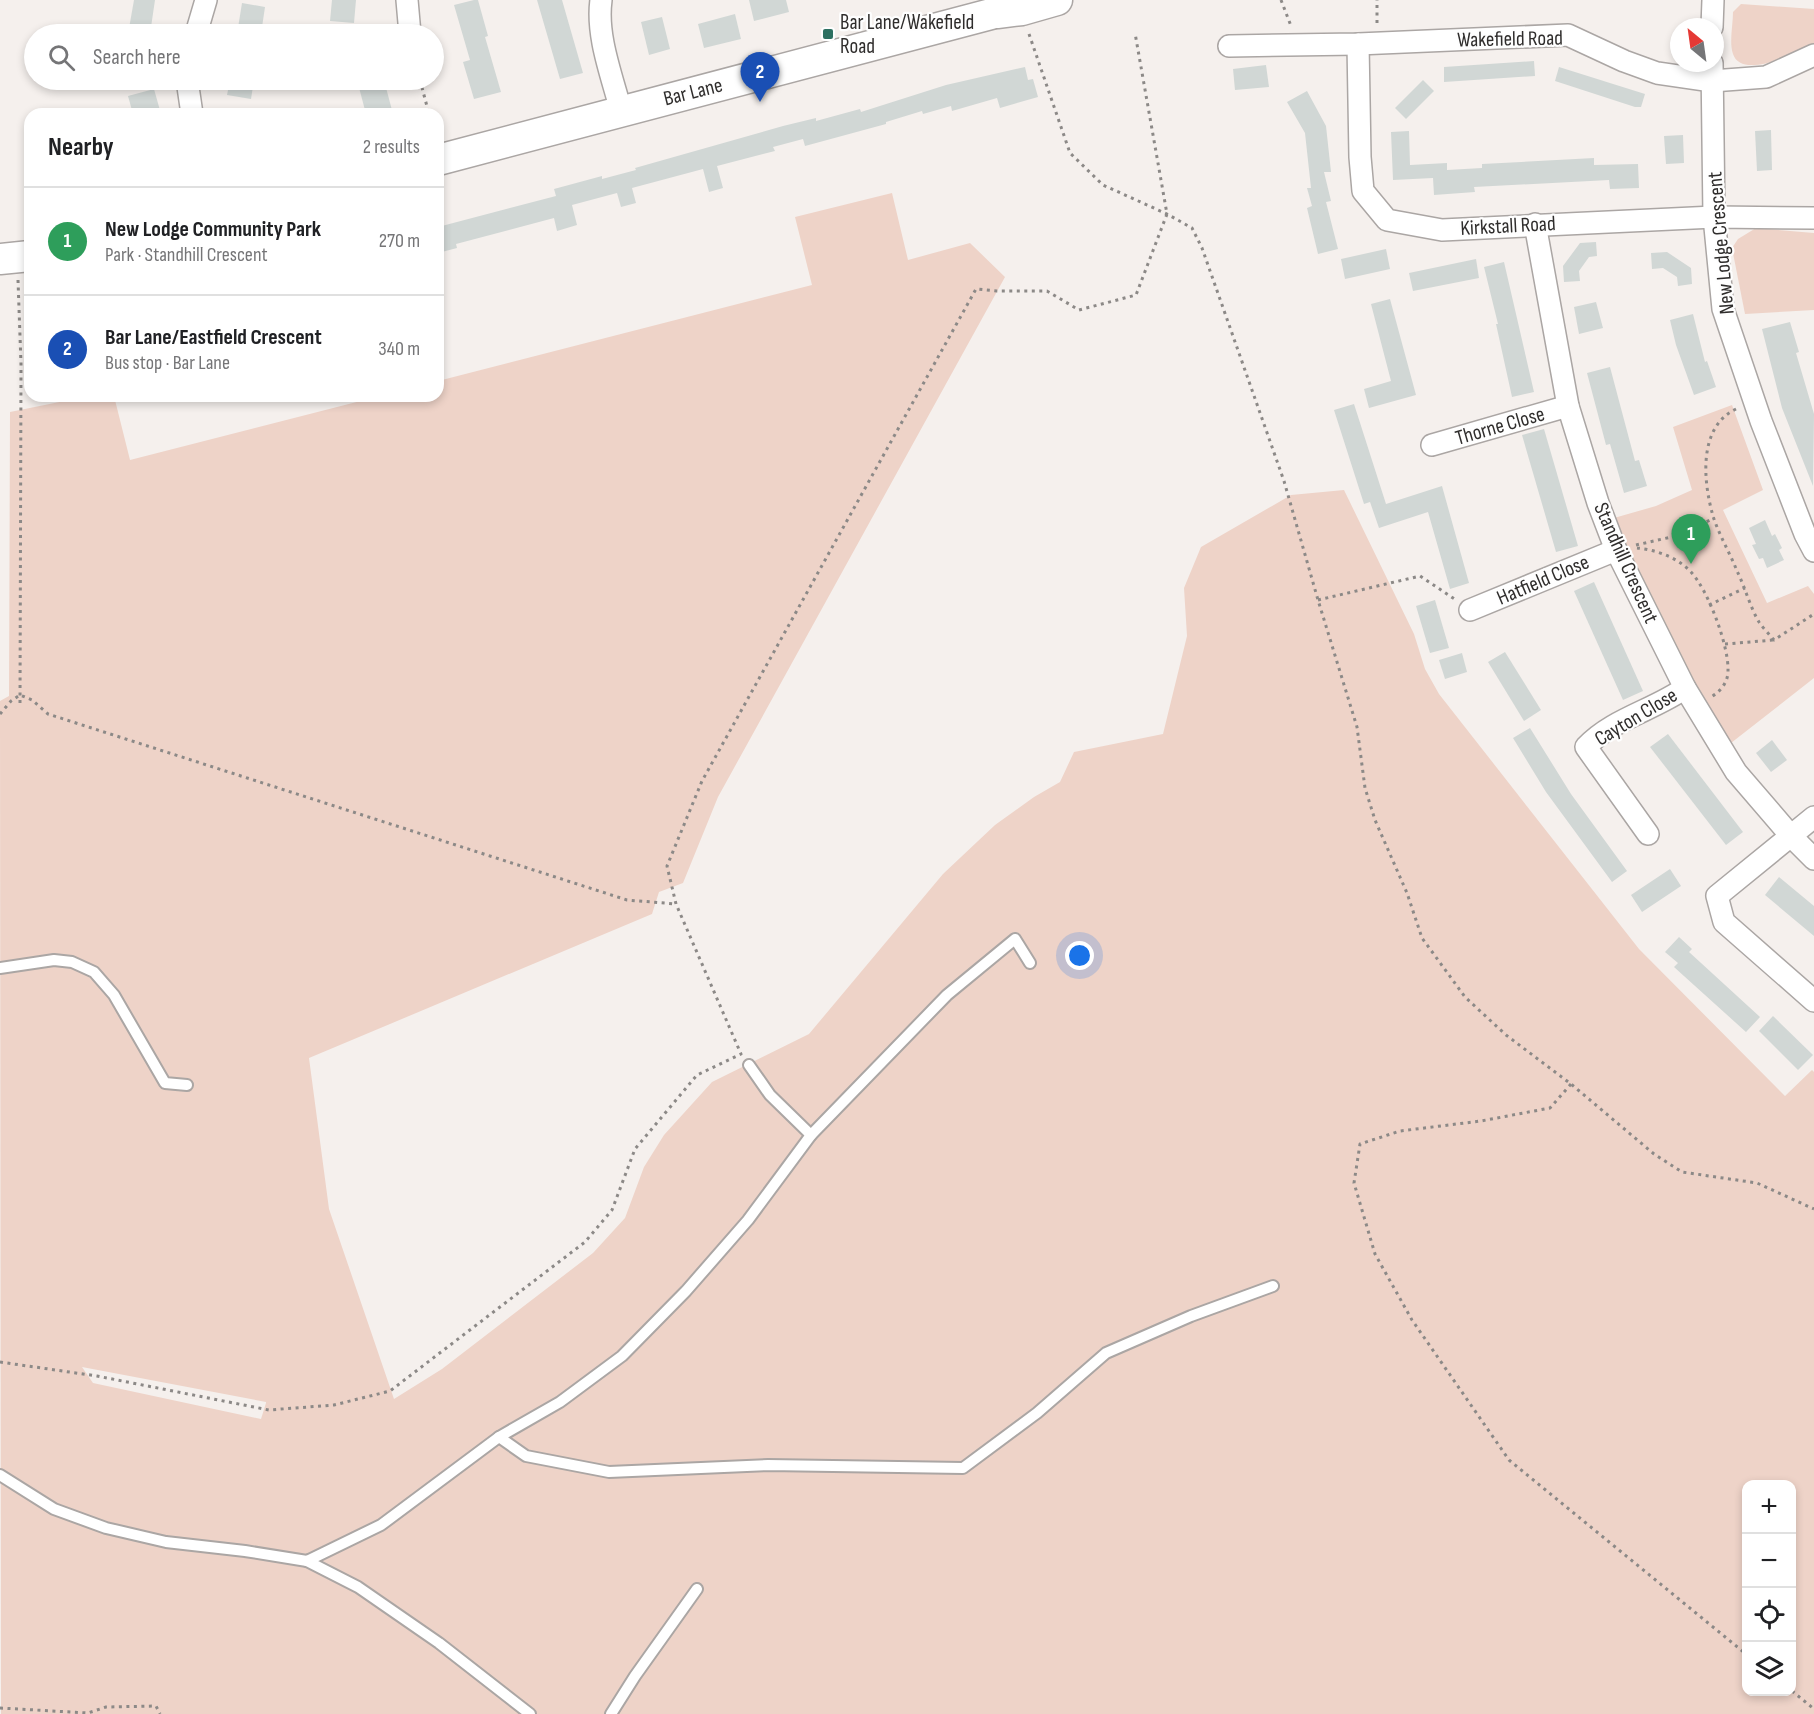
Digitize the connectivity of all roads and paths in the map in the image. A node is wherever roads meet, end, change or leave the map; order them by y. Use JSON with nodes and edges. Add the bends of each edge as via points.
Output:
{"nodes":[{"id":1,"x":206,"y":0,"type":"edge"},
{"id":2,"x":407,"y":0,"type":"edge"},
{"id":3,"x":601,"y":0,"type":"edge"},
{"id":4,"x":1057,"y":0,"type":"edge"},
{"id":5,"x":1281,"y":0,"type":"edge"},
{"id":6,"x":1377,"y":0,"type":"edge"},
{"id":7,"x":1713,"y":0,"type":"edge"},
{"id":8,"x":1010,"y":8,"type":"edge"},
{"id":9,"x":1713,"y":18,"type":"edge"},
{"id":10,"x":199,"y":24,"type":"edge"},
{"id":11,"x":409,"y":24,"type":"edge"},
{"id":12,"x":1135,"y":33,"type":"dead end"},
{"id":13,"x":1298,"y":44,"type":"junction"},
{"id":14,"x":1367,"y":44,"type":"junction"},
{"id":15,"x":1229,"y":46,"type":"dead end"},
{"id":16,"x":1814,"y":55,"type":"edge"},
{"id":17,"x":1712,"y":72,"type":"edge"},
{"id":18,"x":188,"y":90,"type":"edge"},
{"id":19,"x":423,"y":90,"type":"edge"},
{"id":20,"x":191,"y":108,"type":"edge"},
{"id":21,"x":427,"y":108,"type":"edge"},
{"id":22,"x":621,"y":111,"type":"junction"},
{"id":23,"x":444,"y":158,"type":"edge"},
{"id":24,"x":1167,"y":214,"type":"junction"},
{"id":25,"x":1714,"y":217,"type":"junction"},
{"id":26,"x":1814,"y":218,"type":"edge"},
{"id":27,"x":1535,"y":225,"type":"junction"},
{"id":28,"x":16,"y":258,"type":"edge"},
{"id":29,"x":1755,"y":402,"type":"junction"},
{"id":30,"x":1568,"y":406,"type":"junction"},
{"id":31,"x":1432,"y":445,"type":"dead end"},
{"id":32,"x":1714,"y":518,"type":"junction"},
{"id":33,"x":1621,"y":548,"type":"junction"},
{"id":34,"x":1814,"y":551,"type":"edge"},
{"id":35,"x":1745,"y":588,"type":"junction"},
{"id":36,"x":1318,"y":600,"type":"junction"},
{"id":37,"x":1709,"y":605,"type":"junction"},
{"id":38,"x":1470,"y":610,"type":"joint"},
{"id":39,"x":1814,"y":614,"type":"edge"},
{"id":40,"x":1774,"y":640,"type":"junction"},
{"id":41,"x":1725,"y":644,"type":"junction"},
{"id":42,"x":1685,"y":688,"type":"junction"},
{"id":43,"x":20,"y":695,"type":"junction"},
{"id":44,"x":20,"y":705,"type":"dead end"},
{"id":45,"x":1696,"y":706,"type":"junction"},
{"id":46,"x":0,"y":714,"type":"edge"},
{"id":47,"x":1814,"y":817,"type":"edge"},
{"id":48,"x":1648,"y":834,"type":"dead end"},
{"id":49,"x":1791,"y":836,"type":"junction"},
{"id":50,"x":1814,"y":859,"type":"edge"},
{"id":51,"x":676,"y":904,"type":"junction"},
{"id":52,"x":1030,"y":963,"type":"dead end"},
{"id":53,"x":0,"y":968,"type":"edge"},
{"id":54,"x":1814,"y":1001,"type":"edge"},
{"id":55,"x":749,"y":1065,"type":"dead end"},
{"id":56,"x":1571,"y":1084,"type":"junction"},
{"id":57,"x":187,"y":1085,"type":"dead end"},
{"id":58,"x":811,"y":1135,"type":"junction"},
{"id":59,"x":1814,"y":1209,"type":"edge"},
{"id":60,"x":1273,"y":1286,"type":"dead end"},
{"id":61,"x":0,"y":1362,"type":"edge"},
{"id":62,"x":499,"y":1437,"type":"junction"},
{"id":63,"x":0,"y":1475,"type":"edge"},
{"id":64,"x":307,"y":1561,"type":"junction"},
{"id":65,"x":697,"y":1589,"type":"dead end"},
{"id":66,"x":1742,"y":1651,"type":"edge"},
{"id":67,"x":1796,"y":1695,"type":"edge"},
{"id":68,"x":0,"y":1708,"type":"edge"},
{"id":69,"x":1814,"y":1709,"type":"edge"},
{"id":70,"x":160,"y":1714,"type":"edge"},
{"id":71,"x":530,"y":1714,"type":"edge"},
{"id":72,"x":611,"y":1714,"type":"edge"}],
"edges":[{"from":1,"to":10,"type":"street"},
{"from":2,"to":11,"type":"street"},
{"from":3,"to":22,"type":"street","via":[[601,29]]},
{"from":4,"to":8,"type":"main road","name":"Bar Lane"},
{"from":5,"to":13,"type":"path"},
{"from":6,"to":14,"type":"path"},
{"from":7,"to":9,"type":"street"},
{"from":8,"to":22,"type":"main road","name":"Bar Lane"},
{"from":8,"to":24,"type":"path","via":[[1032,44],[1070,153],[1103,185]]},
{"from":12,"to":24,"type":"path"},
{"from":13,"to":14,"type":"street","name":"Wakefield Road"},
{"from":13,"to":15,"type":"street","name":"Wakefield Road"},
{"from":14,"to":17,"type":"street","name":"Wakefield Road","via":[[1569,35],[1656,73]]},
{"from":14,"to":27,"type":"street","name":"Kirkstall Road","via":[[1360,157],[1363,191],[1387,220],[1442,230]]},
{"from":16,"to":17,"type":"street","name":"Wakefield Road","via":[[1766,77]]},
{"from":17,"to":25,"type":"street","name":"New Lodge Crescent"},
{"from":18,"to":20,"type":"street"},
{"from":19,"to":21,"type":"path"},
{"from":22,"to":23,"type":"main road","name":"Bar Lane"},
{"from":24,"to":36,"type":"path","via":[[1192,228],[1202,248],[1284,481]]},
{"from":24,"to":51,"type":"path","via":[[1136,295],[1079,310],[1047,291],[976,289],[702,781],[667,866]]},
{"from":25,"to":26,"type":"street","name":"Kirkstall Road"},
{"from":25,"to":27,"type":"street","name":"Kirkstall Road"},
{"from":25,"to":29,"type":"street","name":"New Lodge Crescent","via":[[1723,309]]},
{"from":27,"to":30,"type":"street","name":"Standhill Crescent"},
{"from":28,"to":43,"type":"path","via":[[21,363]]},
{"from":29,"to":32,"type":"path","via":[[1734,410],[1713,429],[1706,486]]},
{"from":29,"to":34,"type":"street","name":"New Lodge Crescent"},
{"from":30,"to":31,"type":"street","name":"Thorne Close"},
{"from":30,"to":33,"type":"street","name":"Standhill Crescent","via":[[1598,503]]},
{"from":32,"to":33,"type":"path","via":[[1680,535]]},
{"from":32,"to":35,"type":"path"},
{"from":33,"to":37,"type":"path","via":[[1651,550],[1681,563],[1701,584]]},
{"from":33,"to":38,"type":"street","name":"Hatfield Close"},
{"from":33,"to":42,"type":"street","name":"Standhill Crescent"},
{"from":35,"to":37,"type":"path"},
{"from":35,"to":40,"type":"path","via":[[1759,621]]},
{"from":36,"to":38,"type":"path","via":[[1420,576]]},
{"from":36,"to":56,"type":"path","via":[[1358,727],[1365,788],[1422,938],[1466,997],[1506,1035]]},
{"from":37,"to":41,"type":"path"},
{"from":39,"to":40,"type":"path"},
{"from":40,"to":41,"type":"path"},
{"from":41,"to":45,"type":"path","via":[[1726,682],[1718,693]]},
{"from":42,"to":45,"type":"street","name":"Standhill Crescent"},
{"from":42,"to":48,"type":"street","name":"Cayton Close","via":[[1598,734],[1586,747]]},
{"from":43,"to":44,"type":"path"},
{"from":43,"to":46,"type":"path"},
{"from":43,"to":51,"type":"path","via":[[48,714],[627,900]]},
{"from":45,"to":49,"type":"street","name":"Standhill Crescent","via":[[1736,772]]},
{"from":47,"to":49,"type":"street"},
{"from":49,"to":50,"type":"street","name":"Standhill Crescent"},
{"from":49,"to":54,"type":"street","via":[[1717,896],[1724,922]]},
{"from":51,"to":61,"type":"path","via":[[741,1053],[697,1075],[635,1149],[612,1210],[585,1242],[390,1391],[334,1405],[269,1410],[97,1376]]},
{"from":52,"to":58,"type":"lane","via":[[1015,939],[947,995]]},
{"from":53,"to":57,"type":"lane","via":[[54,960],[72,962],[94,972],[114,995],[165,1083]]},
{"from":55,"to":58,"type":"lane","via":[[770,1095]]},
{"from":56,"to":59,"type":"path","via":[[1654,1154],[1682,1172],[1757,1183]]},
{"from":56,"to":66,"type":"path","via":[[1550,1108],[1400,1131],[1360,1144],[1354,1183],[1375,1254],[1412,1320],[1509,1460]]},
{"from":58,"to":62,"type":"lane","via":[[748,1220],[622,1356],[560,1402]]},
{"from":60,"to":62,"type":"lane","via":[[1106,1353],[1037,1413],[963,1468],[768,1465],[609,1472],[526,1456]]},
{"from":62,"to":64,"type":"lane","via":[[381,1526]]},
{"from":63,"to":64,"type":"lane","via":[[54,1509],[106,1528],[166,1542]]},
{"from":64,"to":71,"type":"lane","via":[[358,1587]]},
{"from":65,"to":72,"type":"lane"},
{"from":67,"to":69,"type":"path"},
{"from":68,"to":70,"type":"path","via":[[88,1713],[106,1707],[156,1706]]}]}
